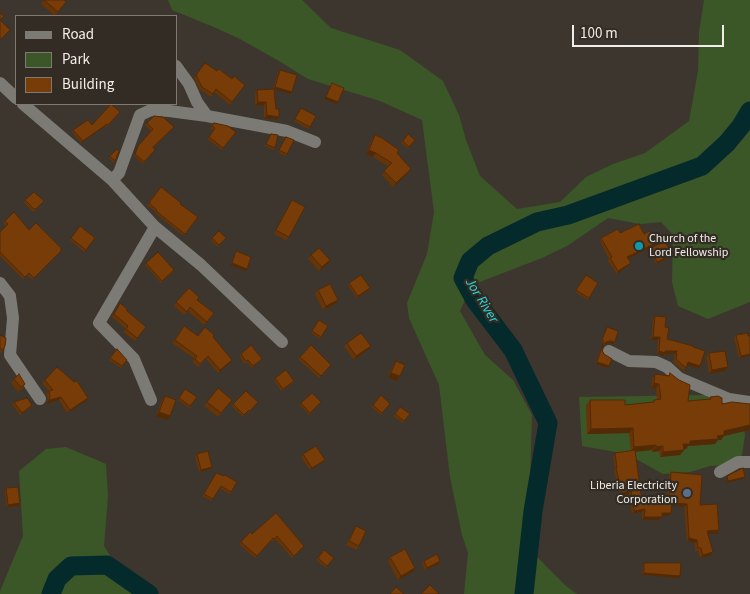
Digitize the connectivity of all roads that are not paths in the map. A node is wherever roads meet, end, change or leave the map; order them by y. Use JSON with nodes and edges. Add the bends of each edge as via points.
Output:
{"nodes":[{"id":1,"x":178,"y":69,"type":"edge"},
{"id":2,"x":0,"y":83,"type":"edge"},
{"id":3,"x":15,"y":95,"type":"edge"},
{"id":4,"x":24,"y":105,"type":"edge"},
{"id":5,"x":207,"y":116,"type":"junction"},
{"id":6,"x":315,"y":142,"type":"dead end"},
{"id":7,"x":112,"y":180,"type":"junction"},
{"id":8,"x":155,"y":227,"type":"junction"},
{"id":9,"x":0,"y":283,"type":"edge"},
{"id":10,"x":282,"y":342,"type":"dead end"},
{"id":11,"x":609,"y":351,"type":"dead end"},
{"id":12,"x":40,"y":399,"type":"dead end"},
{"id":13,"x":151,"y":400,"type":"dead end"},
{"id":14,"x":750,"y":402,"type":"edge"},
{"id":15,"x":750,"y":462,"type":"edge"},
{"id":16,"x":720,"y":472,"type":"dead end"}],
"edges":[{"from":1,"to":5,"type":"street"},
{"from":2,"to":3,"type":"street"},
{"from":4,"to":7,"type":"street"},
{"from":5,"to":6,"type":"street","via":[[288,131]]},
{"from":5,"to":7,"type":"street","via":[[151,110],[140,115],[119,173]]},
{"from":7,"to":8,"type":"street"},
{"from":8,"to":10,"type":"street","via":[[201,265]]},
{"from":8,"to":13,"type":"street","via":[[99,323],[134,359]]},
{"from":9,"to":12,"type":"street","via":[[10,296],[13,318],[10,355]]},
{"from":11,"to":14,"type":"street","via":[[629,361],[656,362],[679,378],[729,399]]},
{"from":15,"to":16,"type":"street","via":[[738,462]]}]}
